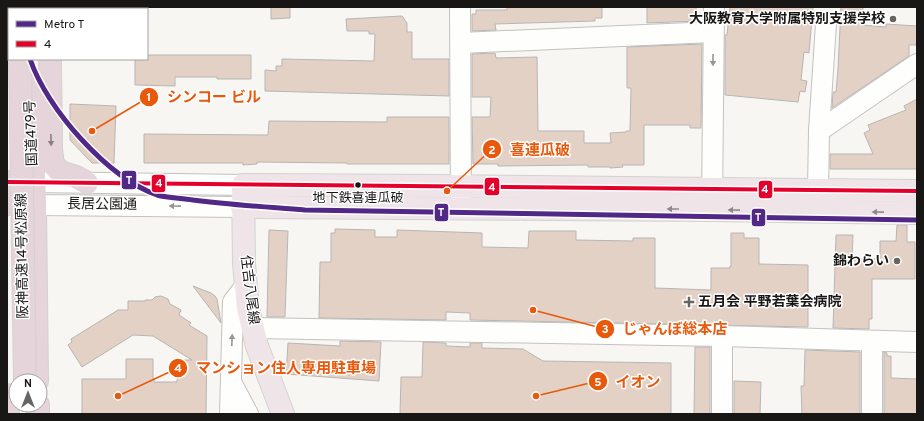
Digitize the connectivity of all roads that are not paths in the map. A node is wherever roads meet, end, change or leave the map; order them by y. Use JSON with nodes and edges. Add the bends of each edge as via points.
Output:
{"nodes":[{"id":1,"x":460,"y":7,"type":"edge"},
{"id":2,"x":714,"y":7,"type":"edge"},
{"id":3,"x":826,"y":24,"type":"dead end"},
{"id":4,"x":713,"y":32,"type":"junction"},
{"id":5,"x":461,"y":44,"type":"junction"},
{"id":6,"x":20,"y":60,"type":"edge"},
{"id":7,"x":30,"y":60,"type":"edge"},
{"id":8,"x":38,"y":60,"type":"edge"},
{"id":9,"x":50,"y":60,"type":"edge"},
{"id":10,"x":917,"y":64,"type":"edge"},
{"id":11,"x":819,"y":131,"type":"junction"},
{"id":12,"x":33,"y":147,"type":"junction"},
{"id":13,"x":7,"y":182,"type":"edge"},
{"id":14,"x":34,"y":182,"type":"junction"},
{"id":15,"x":87,"y":183,"type":"junction"},
{"id":16,"x":243,"y":185,"type":"junction"},
{"id":17,"x":461,"y":186,"type":"junction"},
{"id":18,"x":818,"y":190,"type":"junction"},
{"id":19,"x":917,"y":191,"type":"edge"},
{"id":20,"x":712,"y":199,"type":"junction"},
{"id":21,"x":7,"y":204,"type":"edge"},
{"id":22,"x":35,"y":205,"type":"junction"},
{"id":23,"x":242,"y":207,"type":"junction"},
{"id":24,"x":461,"y":208,"type":"junction"},
{"id":25,"x":917,"y":213,"type":"edge"},
{"id":26,"x":246,"y":285,"type":"junction"},
{"id":27,"x":253,"y":328,"type":"junction"},
{"id":28,"x":722,"y":336,"type":"junction"},
{"id":29,"x":872,"y":341,"type":"junction"},
{"id":30,"x":917,"y":342,"type":"edge"},
{"id":31,"x":25,"y":373,"type":"edge"},
{"id":32,"x":37,"y":373,"type":"edge"},
{"id":33,"x":231,"y":382,"type":"junction"},
{"id":34,"x":7,"y":395,"type":"edge"},
{"id":35,"x":8,"y":414,"type":"edge"},
{"id":36,"x":230,"y":414,"type":"edge"},
{"id":37,"x":248,"y":414,"type":"edge"},
{"id":38,"x":283,"y":414,"type":"edge"},
{"id":39,"x":722,"y":414,"type":"edge"},
{"id":40,"x":872,"y":414,"type":"edge"}],
"edges":[{"from":1,"to":5,"type":"street"},
{"from":2,"to":4,"type":"street"},
{"from":3,"to":11,"type":"street"},
{"from":4,"to":5,"type":"street"},
{"from":4,"to":20,"type":"street","one_way":true},
{"from":5,"to":17,"type":"street"},
{"from":6,"to":31,"type":"highway","name":"阪神高速14号松原線","bridge":true},
{"from":7,"to":12,"type":"highway","name":"国道479号"},
{"from":8,"to":12,"type":"highway","via":[[38,110]]},
{"from":9,"to":15,"type":"highway","one_way":true,"via":[[53,164],[60,172]]},
{"from":10,"to":11,"type":"street"},
{"from":11,"to":18,"type":"street"},
{"from":12,"to":14,"type":"highway","name":"国道479号"},
{"from":13,"to":14,"type":"highway","name":"長居公園通"},
{"from":14,"to":15,"type":"street","name":"長居公園通"},
{"from":14,"to":22,"type":"highway","name":"国道479号"},
{"from":15,"to":16,"type":"street","name":"長居公園通"},
{"from":16,"to":17,"type":"main road","name":"長居公園通"},
{"from":16,"to":23,"type":"main road","name":"住吉八尾線"},
{"from":17,"to":20,"type":"main road","name":"長居公園通"},
{"from":17,"to":24,"type":"street"},
{"from":18,"to":19,"type":"main road","name":"長居公園通"},
{"from":18,"to":20,"type":"main road","name":"長居公園通"},
{"from":20,"to":24,"type":"main road","name":"長居公園通","one_way":true},
{"from":25,"to":20,"type":"main road","name":"長居公園通","one_way":true},
{"from":21,"to":22,"type":"highway","name":"長居公園通"},
{"from":23,"to":22,"type":"street","name":"長居公園通","one_way":true},
{"from":22,"to":32,"type":"highway","name":"国道479号"},
{"from":23,"to":24,"type":"main road","name":"長居公園通"},
{"from":23,"to":26,"type":"main road","name":"住吉八尾線"},
{"from":26,"to":27,"type":"main road","name":"住吉八尾線"},
{"from":33,"to":26,"type":"street","one_way":true,"via":[[233,302]]},
{"from":27,"to":28,"type":"street"},
{"from":27,"to":38,"type":"main road","name":"住吉八尾線","via":[[257,346]]},
{"from":28,"to":29,"type":"street"},
{"from":28,"to":39,"type":"street"},
{"from":29,"to":30,"type":"street"},
{"from":29,"to":40,"type":"street"},
{"from":33,"to":36,"type":"street"},
{"from":33,"to":37,"type":"street"},
{"from":34,"to":35,"type":"highway"}]}
